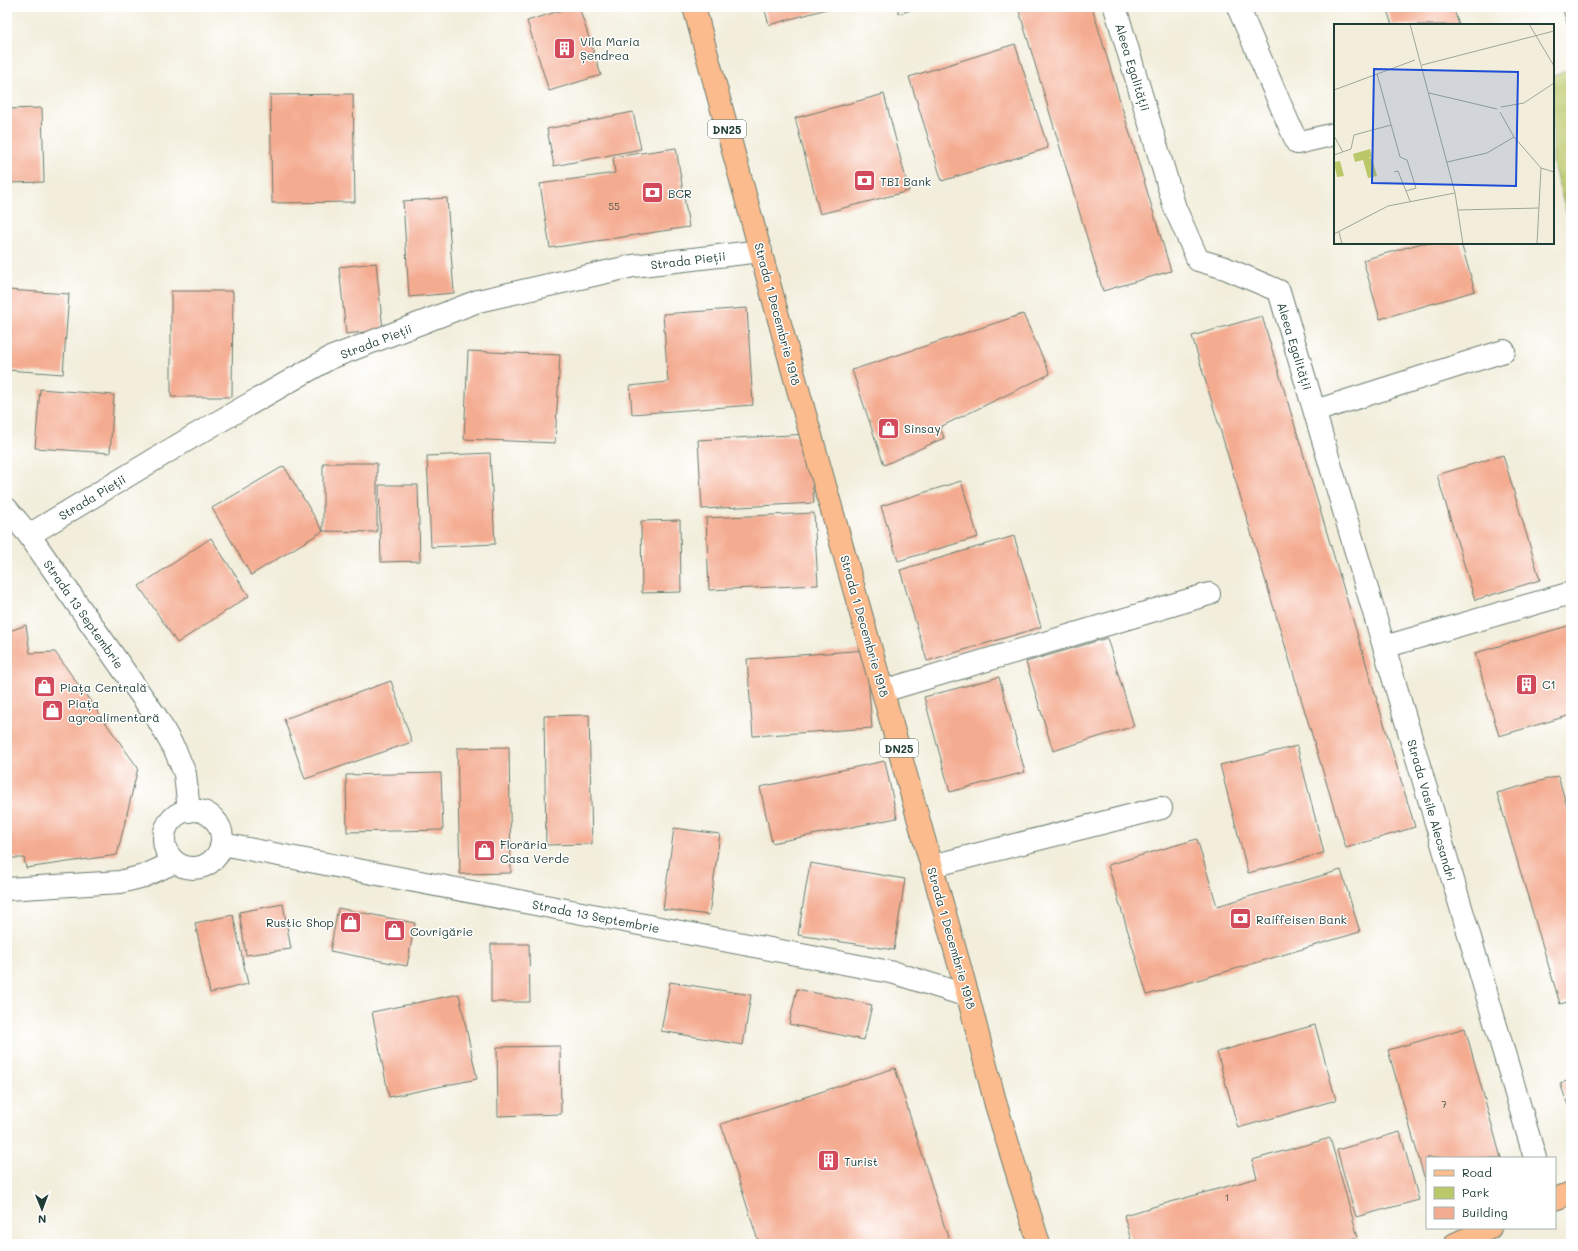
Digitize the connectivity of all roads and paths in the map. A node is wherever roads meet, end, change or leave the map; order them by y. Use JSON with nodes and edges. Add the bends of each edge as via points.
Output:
{"nodes":[{"id":1,"x":694,"y":7,"type":"edge"},
{"id":2,"x":1115,"y":7,"type":"edge"},
{"id":3,"x":1238,"y":7,"type":"edge"},
{"id":4,"x":1334,"y":134,"type":"edge"},
{"id":5,"x":761,"y":251,"type":"junction"},
{"id":6,"x":1504,"y":351,"type":"dead end"},
{"id":7,"x":1315,"y":411,"type":"junction"},
{"id":8,"x":7,"y":509,"type":"edge"},
{"id":9,"x":30,"y":535,"type":"junction"},
{"id":10,"x":1571,"y":593,"type":"edge"},
{"id":11,"x":1209,"y":594,"type":"dead end"},
{"id":12,"x":1384,"y":647,"type":"junction"},
{"id":13,"x":883,"y":691,"type":"junction"},
{"id":14,"x":1161,"y":808,"type":"dead end"},
{"id":15,"x":188,"y":811,"type":"junction"},
{"id":16,"x":222,"y":844,"type":"junction"},
{"id":17,"x":175,"y":862,"type":"junction"},
{"id":18,"x":932,"y":866,"type":"junction"},
{"id":19,"x":7,"y":889,"type":"edge"},
{"id":20,"x":968,"y":996,"type":"junction"},
{"id":21,"x":1535,"y":1157,"type":"edge"},
{"id":22,"x":1571,"y":1193,"type":"edge"},
{"id":23,"x":1556,"y":1199,"type":"edge"},
{"id":24,"x":1488,"y":1229,"type":"edge"},
{"id":25,"x":1039,"y":1244,"type":"edge"},
{"id":26,"x":1454,"y":1244,"type":"edge"}],
"edges":[{"from":1,"to":5,"type":"main road","name":"Strada 1 Decembrie 1918","number":"DN25"},
{"from":2,"to":7,"type":"street","name":"Aleea Egalității","via":[[1174,208],[1198,260],[1225,268],[1279,291]]},
{"from":3,"to":4,"type":"street","via":[[1297,143]]},
{"from":5,"to":9,"type":"street","name":"Strada Pieții","via":[[634,266],[478,301],[330,358],[192,437]]},
{"from":5,"to":13,"type":"main road","name":"Strada 1 Decembrie 1918","number":"DN25"},
{"from":6,"to":7,"type":"street"},
{"from":7,"to":12,"type":"street","name":"Aleea Egalității"},
{"from":8,"to":9,"type":"street","name":"Strada 13 Septembrie"},
{"from":9,"to":15,"type":"street","name":"Strada 13 Septembrie","via":[[157,718],[185,774]]},
{"from":10,"to":12,"type":"street"},
{"from":11,"to":13,"type":"street"},
{"from":12,"to":21,"type":"street","name":"Strada Vasile Alecsandri"},
{"from":13,"to":18,"type":"main road","name":"Strada 1 Decembrie 1918","number":"DN25"},
{"from":14,"to":18,"type":"street"},
{"from":15,"to":16,"type":"street","via":[[198,811],[214,819],[220,826]]},
{"from":15,"to":17,"type":"street","via":[[176,816],[168,826],[164,839],[167,852]]},
{"from":16,"to":17,"type":"street","via":[[219,854],[204,867],[184,867]]},
{"from":16,"to":20,"type":"street","name":"Strada 13 Septembrie","via":[[895,973]]},
{"from":17,"to":19,"type":"street","via":[[144,876],[120,882]]},
{"from":18,"to":20,"type":"main road","name":"Strada 1 Decembrie 1918","number":"DN25"},
{"from":20,"to":25,"type":"main road","name":"Strada 1 Decembrie 1918","number":"DN25","via":[[996,1105]]},
{"from":22,"to":23,"type":"main road"},
{"from":24,"to":26,"type":"main road"}]}
